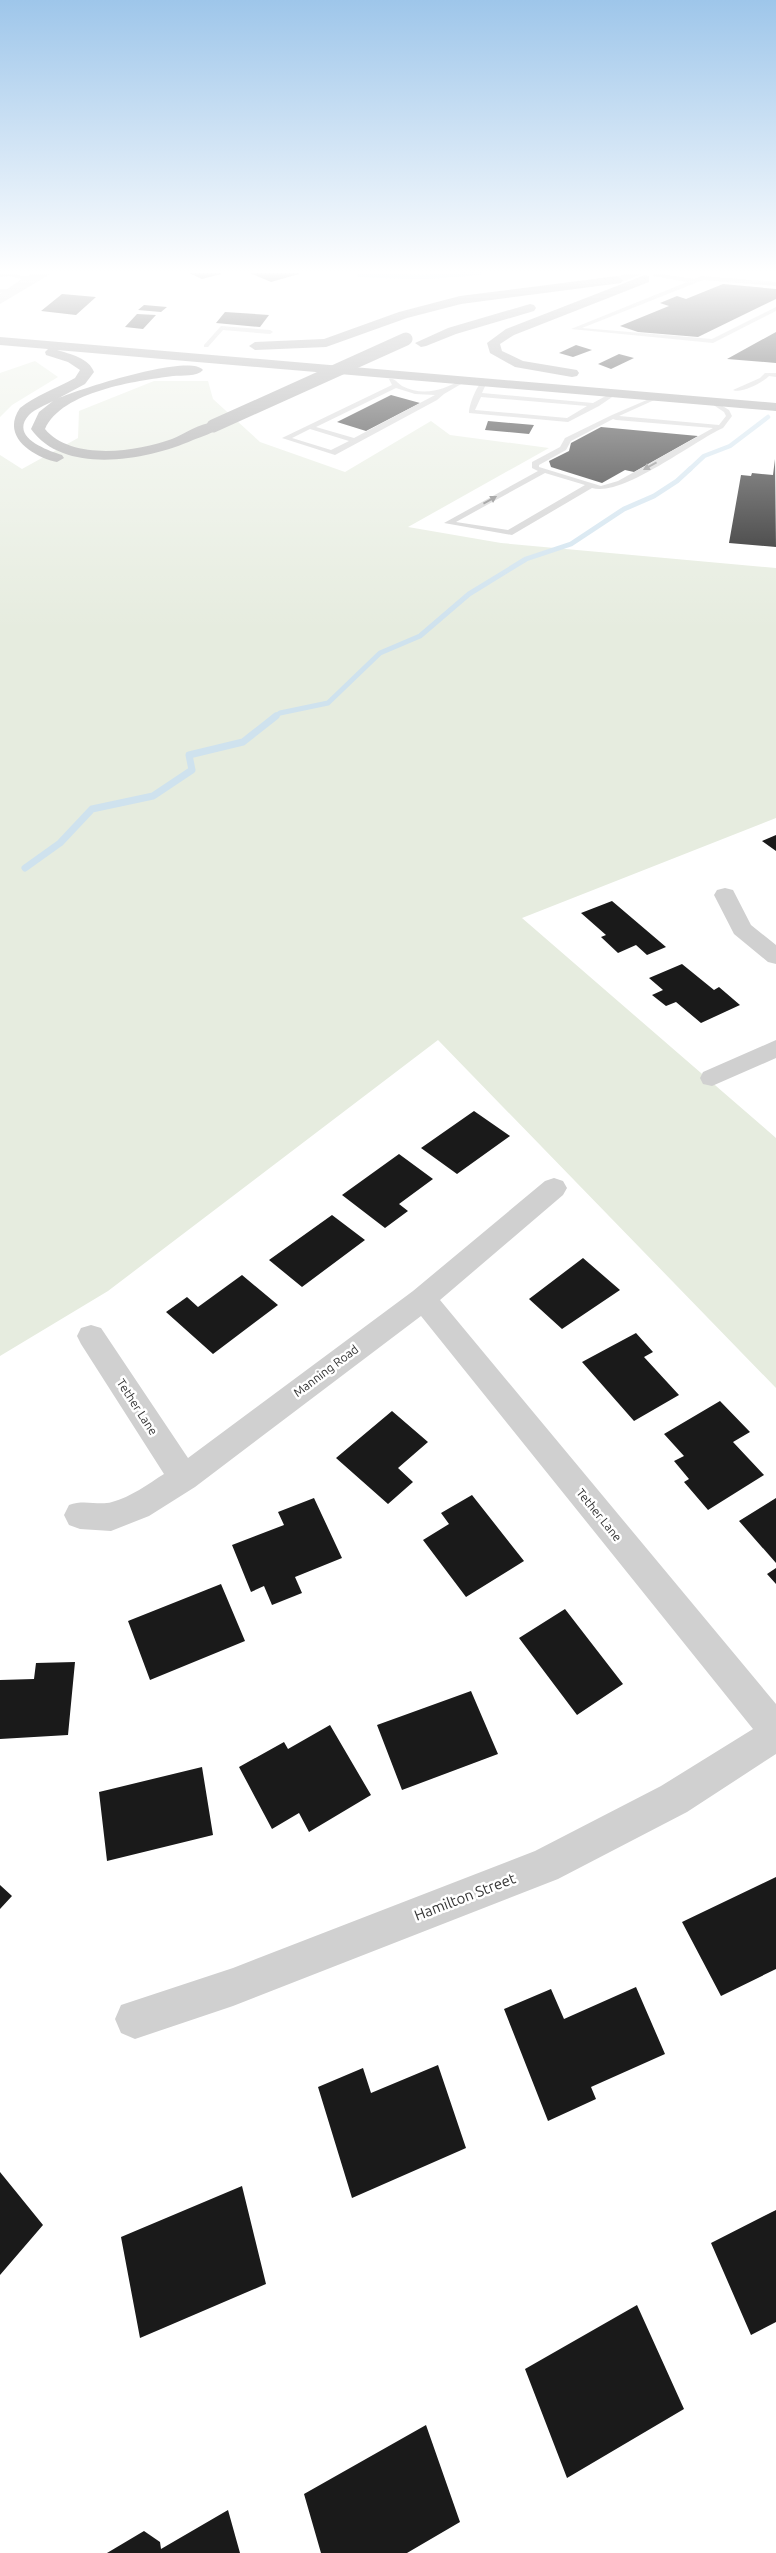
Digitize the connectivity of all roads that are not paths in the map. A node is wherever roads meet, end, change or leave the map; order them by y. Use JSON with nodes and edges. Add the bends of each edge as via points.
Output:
{"nodes":[{"id":1,"x":59,"y":392,"type":"edge"},
{"id":2,"x":90,"y":392,"type":"edge"},
{"id":3,"x":288,"y":392,"type":"edge"},
{"id":4,"x":314,"y":392,"type":"edge"},
{"id":5,"x":382,"y":392,"type":"edge"},
{"id":6,"x":442,"y":392,"type":"edge"},
{"id":7,"x":479,"y":392,"type":"edge"},
{"id":8,"x":608,"y":392,"type":"edge"},
{"id":9,"x":642,"y":392,"type":"edge"},
{"id":10,"x":478,"y":395,"type":"junction"},
{"id":11,"x":658,"y":397,"type":"junction"},
{"id":12,"x":712,"y":401,"type":"junction"},
{"id":13,"x":598,"y":405,"type":"junction"},
{"id":14,"x":776,"y":407,"type":"edge"},
{"id":15,"x":611,"y":417,"type":"junction"},
{"id":16,"x":310,"y":427,"type":"junction"},
{"id":17,"x":721,"y":427,"type":"junction"},
{"id":18,"x":355,"y":441,"type":"junction"},
{"id":19,"x":544,"y":471,"type":"junction"},
{"id":20,"x":591,"y":485,"type":"junction"},
{"id":21,"x":725,"y":895,"type":"dead end"},
{"id":22,"x":776,"y":957,"type":"edge"},
{"id":23,"x":776,"y":1048,"type":"edge"},
{"id":24,"x":712,"y":1078,"type":"dead end"},
{"id":25,"x":554,"y":1188,"type":"dead end"},
{"id":26,"x":422,"y":1299,"type":"junction"},
{"id":27,"x":90,"y":1336,"type":"dead end"},
{"id":28,"x":184,"y":1478,"type":"junction"},
{"id":29,"x":80,"y":1515,"type":"dead end"},
{"id":30,"x":776,"y":1732,"type":"edge"},
{"id":31,"x":135,"y":2019,"type":"dead end"}],
"edges":[{"from":1,"to":4,"type":"highway","via":[[32,406],[17,422],[17,434],[31,449],[84,463],[132,463],[170,456]]},
{"from":2,"to":3,"type":"highway","bridge":true,"via":[[55,405],[43,414],[38,429],[44,438],[62,448],[88,454],[112,455],[159,448]]},
{"from":5,"to":16,"type":"lane"},
{"from":6,"to":18,"type":"lane","via":[[435,399]]},
{"from":7,"to":10,"type":"lane"},
{"from":8,"to":13,"type":"lane"},
{"from":9,"to":11,"type":"highway"},
{"from":10,"to":13,"type":"lane"},
{"from":10,"to":13,"type":"lane","via":[[470,412],[568,420]]},
{"from":11,"to":12,"type":"highway"},
{"from":11,"to":15,"type":"lane"},
{"from":12,"to":14,"type":"highway"},
{"from":12,"to":17,"type":"lane","via":[[729,416]]},
{"from":15,"to":17,"type":"lane"},
{"from":15,"to":19,"type":"lane","via":[[568,440],[563,448],[535,464],[536,468]]},
{"from":16,"to":18,"type":"lane"},
{"from":16,"to":18,"type":"lane","via":[[286,438],[332,453]]},
{"from":17,"to":20,"type":"lane","one_way":true,"via":[[621,483],[601,488]]},
{"from":19,"to":20,"type":"lane"},
{"from":20,"to":19,"type":"lane","one_way":true,"via":[[509,532],[448,523]]},
{"from":21,"to":22,"type":"street","via":[[742,929]]},
{"from":23,"to":24,"type":"street"},
{"from":25,"to":26,"type":"street","name":"Manning Road"},
{"from":26,"to":28,"type":"street","name":"Manning Road"},
{"from":26,"to":30,"type":"street","name":"Tether Lane"},
{"from":27,"to":28,"type":"street","name":"Tether Lane"},
{"from":28,"to":29,"type":"street","name":"Manning Road","via":[[138,1506],[111,1517]]},
{"from":30,"to":31,"type":"street","name":"Hamilton Street","via":[[674,1799],[545,1866],[233,1987]]}]}
